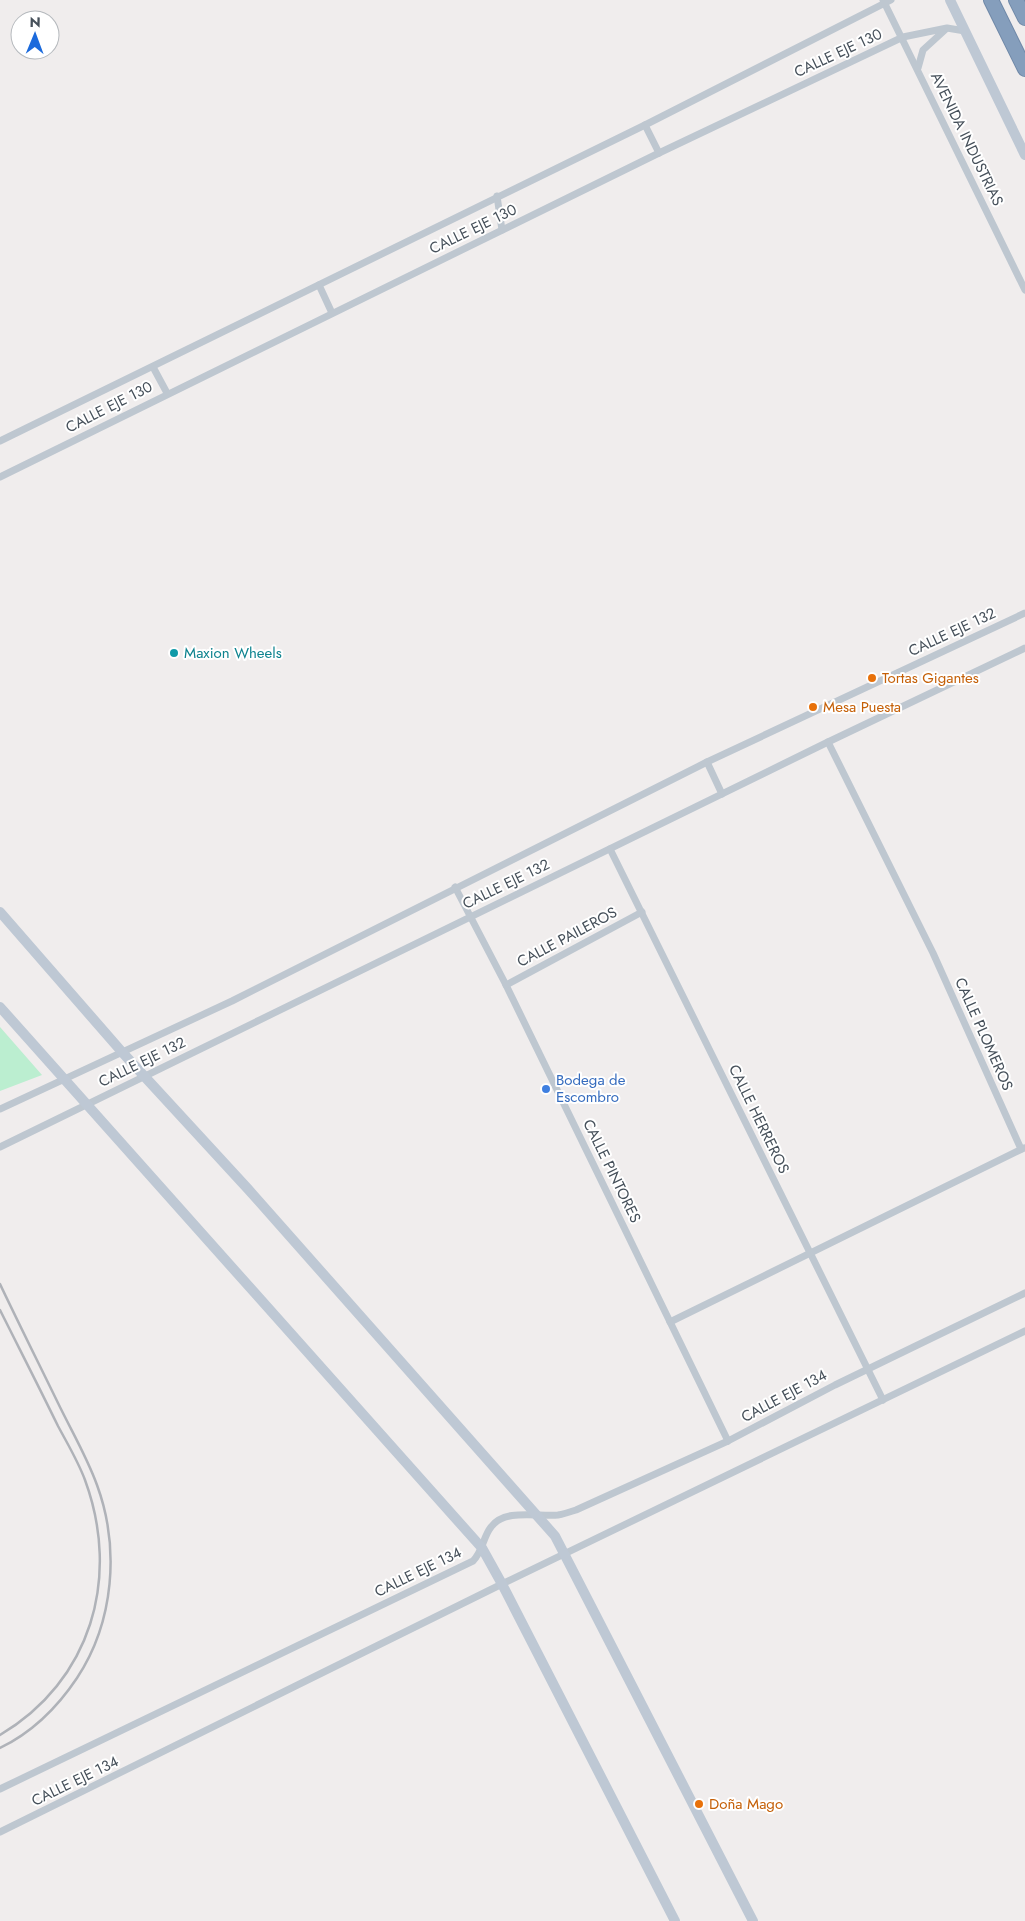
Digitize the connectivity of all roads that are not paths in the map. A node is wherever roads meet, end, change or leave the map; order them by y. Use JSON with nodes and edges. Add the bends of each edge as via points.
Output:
{"nodes":[{"id":1,"x":950,"y":0,"type":"edge"},
{"id":2,"x":991,"y":0,"type":"edge"},
{"id":3,"x":1016,"y":0,"type":"edge"},
{"id":4,"x":886,"y":1,"type":"edge"},
{"id":5,"x":1025,"y":18,"type":"edge"},
{"id":6,"x":947,"y":28,"type":"junction"},
{"id":7,"x":965,"y":31,"type":"junction"},
{"id":8,"x":903,"y":37,"type":"junction"},
{"id":9,"x":918,"y":68,"type":"junction"},
{"id":10,"x":1025,"y":69,"type":"edge"},
{"id":11,"x":645,"y":124,"type":"junction"},
{"id":12,"x":659,"y":153,"type":"junction"},
{"id":13,"x":1025,"y":155,"type":"edge"},
{"id":14,"x":497,"y":196,"type":"junction"},
{"id":15,"x":502,"y":230,"type":"junction"},
{"id":16,"x":319,"y":285,"type":"junction"},
{"id":17,"x":1025,"y":290,"type":"edge"},
{"id":18,"x":332,"y":313,"type":"junction"},
{"id":19,"x":154,"y":367,"type":"junction"},
{"id":20,"x":167,"y":393,"type":"junction"},
{"id":21,"x":0,"y":441,"type":"edge"},
{"id":22,"x":0,"y":477,"type":"edge"},
{"id":23,"x":1025,"y":613,"type":"edge"},
{"id":24,"x":1025,"y":648,"type":"edge"},
{"id":25,"x":828,"y":742,"type":"junction"},
{"id":26,"x":707,"y":762,"type":"junction"},
{"id":27,"x":722,"y":794,"type":"junction"},
{"id":28,"x":610,"y":849,"type":"junction"},
{"id":29,"x":455,"y":887,"type":"junction"},
{"id":30,"x":0,"y":912,"type":"edge"},
{"id":31,"x":642,"y":912,"type":"junction"},
{"id":32,"x":470,"y":916,"type":"junction"},
{"id":33,"x":506,"y":985,"type":"junction"},
{"id":34,"x":0,"y":1007,"type":"edge"},
{"id":35,"x":122,"y":1052,"type":"junction"},
{"id":36,"x":144,"y":1076,"type":"junction"},
{"id":37,"x":63,"y":1078,"type":"junction"},
{"id":38,"x":87,"y":1105,"type":"junction"},
{"id":39,"x":0,"y":1109,"type":"edge"},
{"id":40,"x":0,"y":1147,"type":"edge"},
{"id":41,"x":1023,"y":1148,"type":"edge"},
{"id":42,"x":810,"y":1254,"type":"junction"},
{"id":43,"x":1025,"y":1293,"type":"edge"},
{"id":44,"x":670,"y":1322,"type":"junction"},
{"id":45,"x":1025,"y":1331,"type":"edge"},
{"id":46,"x":867,"y":1370,"type":"junction"},
{"id":47,"x":883,"y":1400,"type":"junction"},
{"id":48,"x":728,"y":1441,"type":"junction"},
{"id":49,"x":537,"y":1514,"type":"junction"},
{"id":50,"x":482,"y":1548,"type":"junction"},
{"id":51,"x":564,"y":1555,"type":"junction"},
{"id":52,"x":502,"y":1584,"type":"junction"},
{"id":53,"x":0,"y":1789,"type":"edge"},
{"id":54,"x":0,"y":1832,"type":"edge"},
{"id":55,"x":674,"y":1921,"type":"edge"},
{"id":56,"x":753,"y":1921,"type":"edge"}],
"edges":[{"from":1,"to":7,"type":"street"},
{"from":2,"to":10,"type":"highway"},
{"from":3,"to":5,"type":"highway"},
{"from":4,"to":8,"type":"street","name":"AVENIDA INDUSTRIAS"},
{"from":4,"to":11,"type":"street","name":"CALLE EJE 130"},
{"from":6,"to":7,"type":"street","name":"CALLE EJE 130"},
{"from":6,"to":8,"type":"street","name":"CALLE EJE 130"},
{"from":6,"to":9,"type":"street","via":[[923,50]]},
{"from":7,"to":13,"type":"street"},
{"from":8,"to":9,"type":"street","name":"AVENIDA INDUSTRIAS"},
{"from":8,"to":12,"type":"street","name":"CALLE EJE 130"},
{"from":9,"to":17,"type":"street","name":"AVENIDA INDUSTRIAS"},
{"from":11,"to":12,"type":"street"},
{"from":11,"to":14,"type":"street","name":"CALLE EJE 130"},
{"from":12,"to":15,"type":"street","name":"CALLE EJE 130"},
{"from":14,"to":15,"type":"street"},
{"from":14,"to":16,"type":"street","name":"CALLE EJE 130"},
{"from":15,"to":18,"type":"street","name":"CALLE EJE 130"},
{"from":16,"to":18,"type":"street"},
{"from":16,"to":19,"type":"street","name":"CALLE EJE 130"},
{"from":18,"to":20,"type":"street","name":"CALLE EJE 130"},
{"from":19,"to":20,"type":"street"},
{"from":19,"to":21,"type":"street","name":"CALLE EJE 130"},
{"from":20,"to":22,"type":"street","name":"CALLE EJE 130"},
{"from":23,"to":26,"type":"street","name":"CALLE EJE 132"},
{"from":24,"to":25,"type":"street","name":"CALLE EJE 132"},
{"from":25,"to":27,"type":"street","name":"CALLE EJE 132"},
{"from":25,"to":41,"type":"street","name":"CALLE PLOMEROS","via":[[933,953]]},
{"from":26,"to":27,"type":"street"},
{"from":26,"to":29,"type":"street","name":"CALLE EJE 132"},
{"from":27,"to":28,"type":"street","name":"CALLE EJE 132"},
{"from":28,"to":31,"type":"street","name":"CALLE HERREROS"},
{"from":28,"to":32,"type":"street","name":"CALLE EJE 132"},
{"from":29,"to":32,"type":"street","name":"CALLE PINTORES"},
{"from":29,"to":35,"type":"street","name":"CALLE EJE 132","via":[[232,1001]]},
{"from":30,"to":35,"type":"street"},
{"from":31,"to":33,"type":"street","name":"CALLE PAILEROS"},
{"from":31,"to":42,"type":"street","name":"CALLE HERREROS"},
{"from":32,"to":33,"type":"street","name":"CALLE PINTORES"},
{"from":32,"to":36,"type":"street","name":"CALLE EJE 132"},
{"from":33,"to":44,"type":"street","name":"CALLE PINTORES"},
{"from":34,"to":37,"type":"street"},
{"from":35,"to":36,"type":"street"},
{"from":35,"to":37,"type":"street","name":"CALLE EJE 132"},
{"from":36,"to":38,"type":"street","name":"CALLE EJE 132"},
{"from":36,"to":49,"type":"street"},
{"from":37,"to":38,"type":"street"},
{"from":37,"to":39,"type":"street","name":"CALLE EJE 132"},
{"from":38,"to":40,"type":"street","name":"CALLE EJE 132"},
{"from":38,"to":50,"type":"street"},
{"from":41,"to":42,"type":"street","name":"CALLE PLOMEROS"},
{"from":42,"to":44,"type":"street","name":"CALLE PLOMEROS"},
{"from":42,"to":46,"type":"street","name":"CALLE HERREROS"},
{"from":43,"to":46,"type":"street","name":"CALLE EJE 134"},
{"from":44,"to":48,"type":"street","name":"CALLE PINTORES"},
{"from":45,"to":47,"type":"street","name":"CALLE EJE 134"},
{"from":46,"to":47,"type":"street","name":"CALLE HERREROS"},
{"from":46,"to":48,"type":"street","name":"CALLE EJE 134"},
{"from":47,"to":51,"type":"street","name":"CALLE EJE 134"},
{"from":48,"to":49,"type":"street","name":"CALLE EJE 134","via":[[576,1510],[558,1515]]},
{"from":49,"to":50,"type":"street","name":"CALLE EJE 134","via":[[505,1517],[497,1521],[490,1527]]},
{"from":49,"to":51,"type":"street","via":[[555,1536]]},
{"from":50,"to":52,"type":"street"},
{"from":50,"to":53,"type":"street","name":"CALLE EJE 134","via":[[473,1561]]},
{"from":51,"to":52,"type":"street","name":"CALLE EJE 134"},
{"from":51,"to":56,"type":"street"},
{"from":52,"to":54,"type":"street","name":"CALLE EJE 134"},
{"from":52,"to":55,"type":"street"}]}
